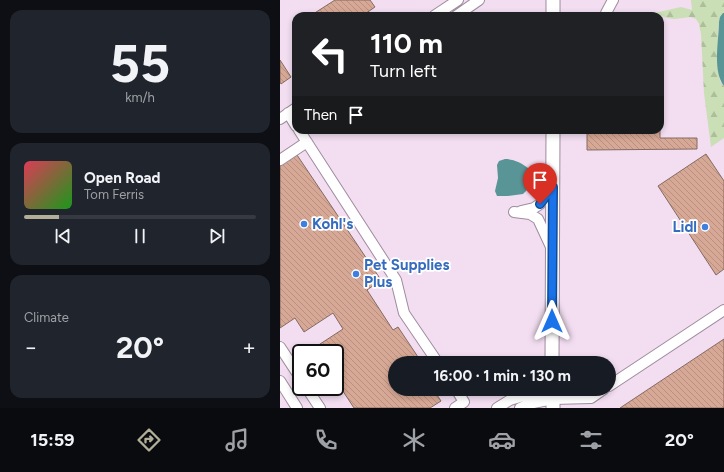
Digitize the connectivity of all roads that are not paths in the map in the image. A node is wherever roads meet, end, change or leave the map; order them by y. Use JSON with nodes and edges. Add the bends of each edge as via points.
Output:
{"nodes":[{"id":1,"x":458,"y":0,"type":"edge"},
{"id":2,"x":480,"y":0,"type":"edge"},
{"id":3,"x":553,"y":0,"type":"edge"},
{"id":4,"x":613,"y":0,"type":"edge"},
{"id":5,"x":440,"y":12,"type":"edge"},
{"id":6,"x":462,"y":12,"type":"edge"},
{"id":7,"x":553,"y":12,"type":"edge"},
{"id":8,"x":607,"y":12,"type":"edge"},
{"id":9,"x":302,"y":134,"type":"edge"},
{"id":10,"x":553,"y":134,"type":"edge"},
{"id":11,"x":307,"y":142,"type":"junction"},
{"id":12,"x":280,"y":160,"type":"edge"},
{"id":13,"x":553,"y":187,"type":"junction"},
{"id":14,"x":552,"y":250,"type":"junction"},
{"id":15,"x":724,"y":310,"type":"edge"},
{"id":16,"x":280,"y":347,"type":"edge"},
{"id":17,"x":433,"y":356,"type":"edge"},
{"id":18,"x":552,"y":356,"type":"edge"},
{"id":19,"x":292,"y":365,"type":"edge"},
{"id":20,"x":280,"y":381,"type":"edge"},
{"id":21,"x":616,"y":381,"type":"edge"},
{"id":22,"x":312,"y":396,"type":"edge"},
{"id":23,"x":461,"y":396,"type":"edge"},
{"id":24,"x":594,"y":396,"type":"edge"},
{"id":25,"x":553,"y":399,"type":"edge"},
{"id":26,"x":467,"y":405,"type":"edge"},
{"id":27,"x":297,"y":408,"type":"edge"},
{"id":28,"x":320,"y":408,"type":"edge"},
{"id":29,"x":455,"y":408,"type":"edge"},
{"id":30,"x":497,"y":408,"type":"edge"},
{"id":31,"x":520,"y":408,"type":"edge"}],
"edges":[{"from":1,"to":5,"type":"street"},
{"from":2,"to":6,"type":"street"},
{"from":3,"to":7,"type":"main road"},
{"from":4,"to":8,"type":"street"},
{"from":9,"to":11,"type":"street"},
{"from":10,"to":13,"type":"main road"},
{"from":11,"to":12,"type":"street"},
{"from":11,"to":17,"type":"street","via":[[396,280],[404,313]]},
{"from":13,"to":14,"type":"main road"},
{"from":13,"to":14,"type":"street","via":[[534,208],[514,212],[530,214],[538,219]]},
{"from":14,"to":18,"type":"main road"},
{"from":15,"to":21,"type":"street"},
{"from":16,"to":19,"type":"street"},
{"from":20,"to":27,"type":"street"},
{"from":22,"to":28,"type":"street"},
{"from":23,"to":26,"type":"street"},
{"from":24,"to":25,"type":"street"},
{"from":25,"to":30,"type":"street","via":[[533,393],[510,400]]},
{"from":25,"to":31,"type":"street"},
{"from":26,"to":29,"type":"street"}]}
